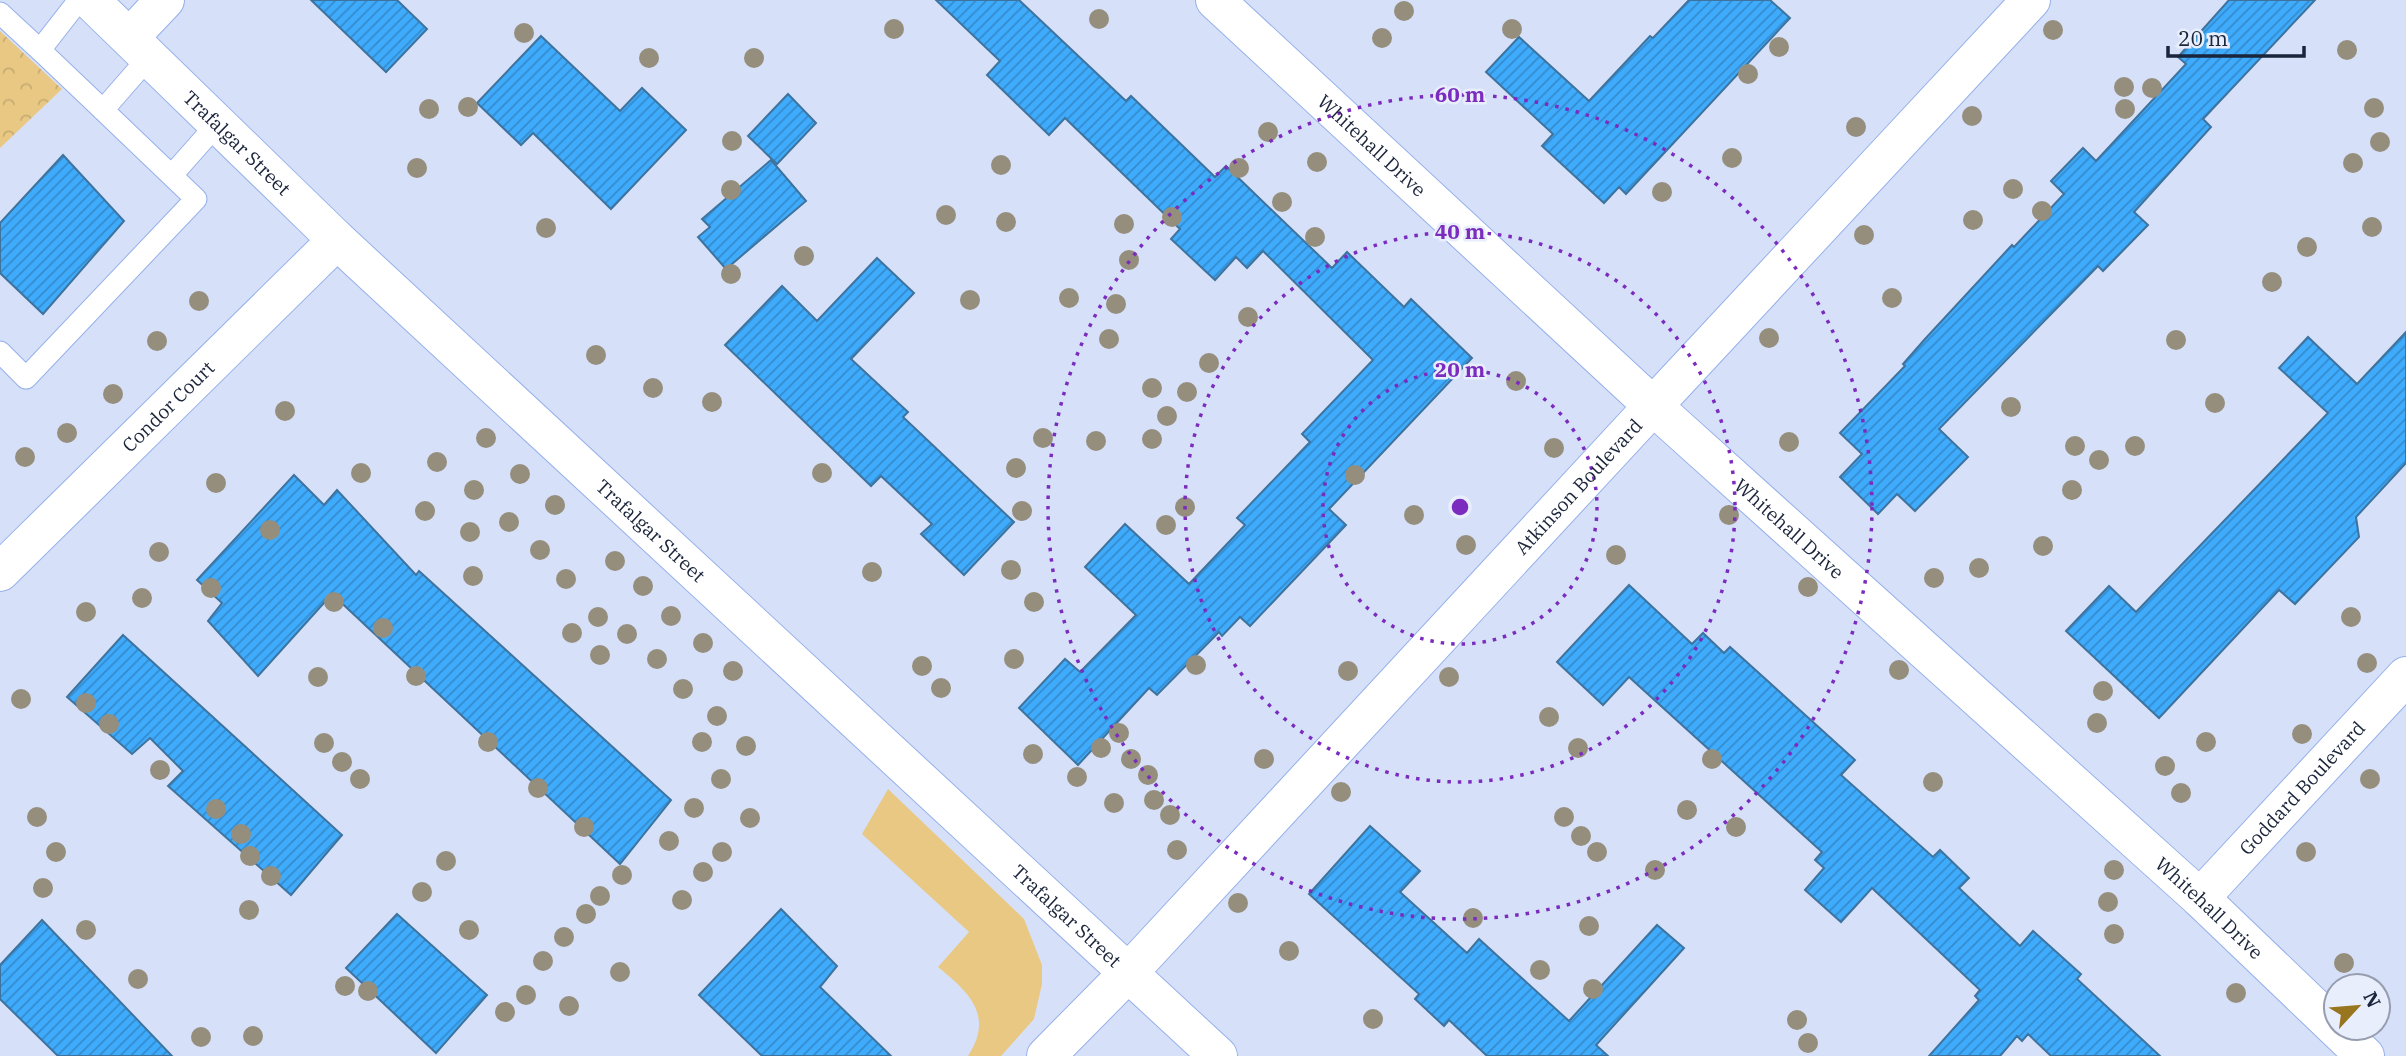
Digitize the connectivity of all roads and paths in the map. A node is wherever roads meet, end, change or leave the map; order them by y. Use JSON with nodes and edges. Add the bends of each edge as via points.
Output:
{"nodes":[{"id":1,"x":79,"y":0,"type":"edge"},
{"id":2,"x":90,"y":0,"type":"edge"},
{"id":3,"x":165,"y":0,"type":"edge"},
{"id":4,"x":1215,"y":0,"type":"edge"},
{"id":5,"x":2031,"y":0,"type":"edge"},
{"id":6,"x":0,"y":13,"type":"edge"},
{"id":7,"x":140,"y":46,"type":"junction"},
{"id":8,"x":40,"y":50,"type":"junction"},
{"id":9,"x":103,"y":110,"type":"junction"},
{"id":10,"x":218,"y":123,"type":"junction"},
{"id":11,"x":172,"y":175,"type":"junction"},
{"id":12,"x":337,"y":240,"type":"junction"},
{"id":13,"x":0,"y":352,"type":"edge"},
{"id":14,"x":1653,"y":405,"type":"junction"},
{"id":15,"x":0,"y":572,"type":"edge"},
{"id":16,"x":2406,"y":677,"type":"edge"},
{"id":17,"x":2200,"y":898,"type":"junction"},
{"id":18,"x":1128,"y":973,"type":"junction"},
{"id":19,"x":1046,"y":1056,"type":"edge"},
{"id":20,"x":1218,"y":1056,"type":"edge"},
{"id":21,"x":2365,"y":1056,"type":"edge"}],
"edges":[{"from":1,"to":8,"type":"lane"},
{"from":2,"to":7,"type":"street","name":"Trafalgar Street"},
{"from":3,"to":7,"type":"street"},
{"from":4,"to":14,"type":"street","name":"Whitehall Drive"},
{"from":5,"to":14,"type":"street","name":"Atkinson Boulevard"},
{"from":6,"to":8,"type":"lane"},
{"from":7,"to":9,"type":"lane"},
{"from":7,"to":10,"type":"street","name":"Trafalgar Street"},
{"from":8,"to":9,"type":"lane"},
{"from":9,"to":11,"type":"lane"},
{"from":10,"to":11,"type":"lane"},
{"from":10,"to":12,"type":"street","name":"Trafalgar Street"},
{"from":11,"to":13,"type":"lane","via":[[196,199],[26,378]]},
{"from":12,"to":15,"type":"street","name":"Condor Court"},
{"from":12,"to":18,"type":"street","name":"Trafalgar Street"},
{"from":14,"to":17,"type":"street","name":"Whitehall Drive"},
{"from":14,"to":18,"type":"street","name":"Atkinson Boulevard"},
{"from":16,"to":17,"type":"street","name":"Goddard Boulevard"},
{"from":17,"to":21,"type":"street","name":"Whitehall Drive"},
{"from":18,"to":19,"type":"street","name":"Atkinson Boulevard"},
{"from":18,"to":20,"type":"street","name":"Trafalgar Street"}]}
